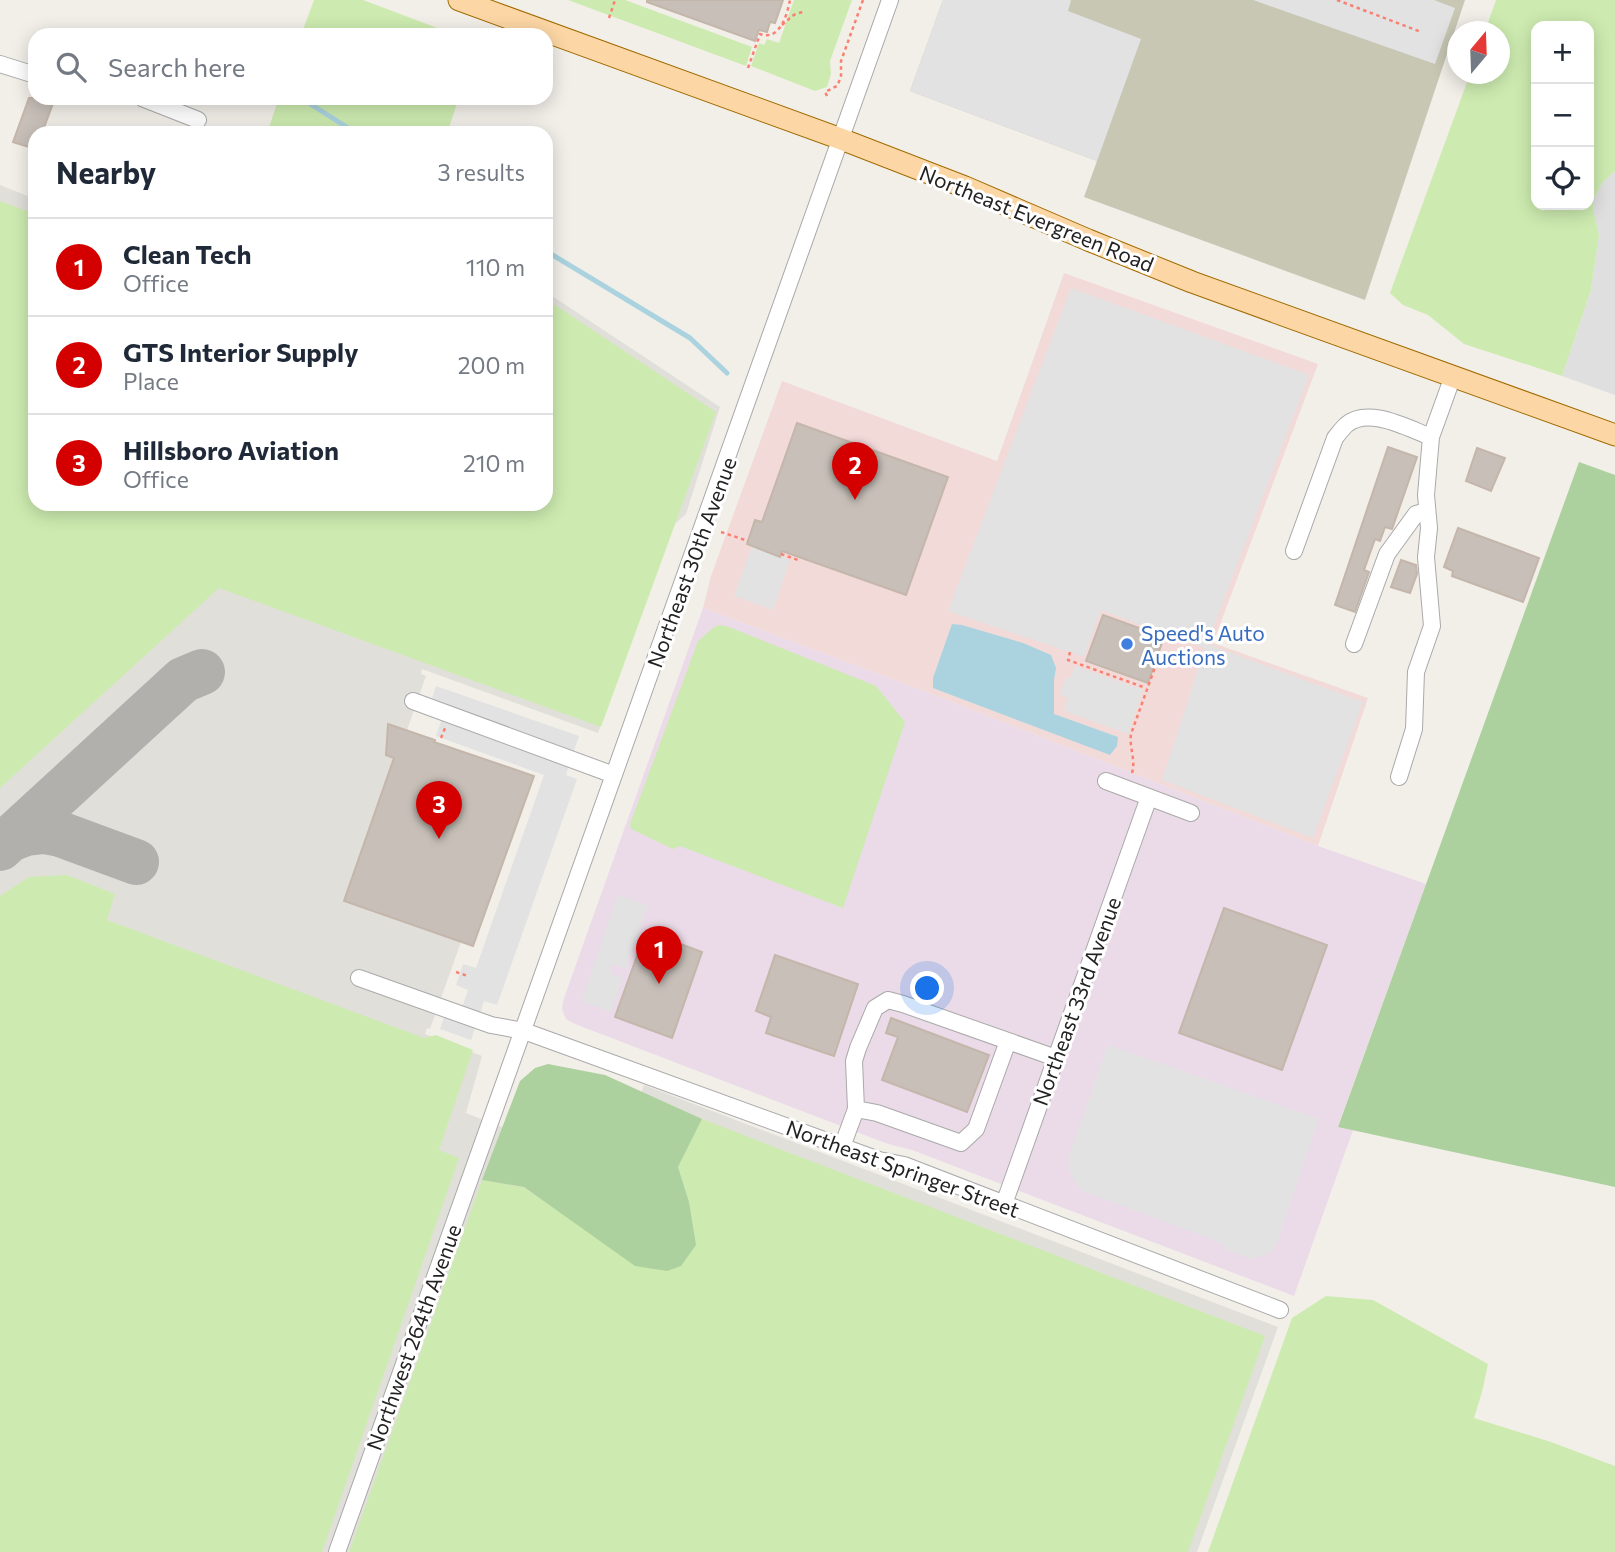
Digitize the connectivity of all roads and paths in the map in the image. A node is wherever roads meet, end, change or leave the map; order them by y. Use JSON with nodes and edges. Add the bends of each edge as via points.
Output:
{"nodes":[{"id":1,"x":458,"y":0,"type":"edge"},
{"id":2,"x":615,"y":0,"type":"edge"},
{"id":3,"x":790,"y":0,"type":"edge"},
{"id":4,"x":863,"y":0,"type":"edge"},
{"id":5,"x":890,"y":0,"type":"edge"},
{"id":6,"x":1337,"y":0,"type":"edge"},
{"id":7,"x":804,"y":12,"type":"dead end"},
{"id":8,"x":609,"y":18,"type":"dead end"},
{"id":9,"x":782,"y":25,"type":"junction"},
{"id":10,"x":535,"y":28,"type":"edge"},
{"id":11,"x":1421,"y":32,"type":"dead end"},
{"id":12,"x":553,"y":34,"type":"edge"},
{"id":13,"x":0,"y":64,"type":"edge"},
{"id":14,"x":748,"y":68,"type":"dead end"},
{"id":15,"x":28,"y":73,"type":"edge"},
{"id":16,"x":827,"y":96,"type":"dead end"},
{"id":17,"x":160,"y":105,"type":"edge"},
{"id":18,"x":198,"y":120,"type":"dead end"},
{"id":19,"x":841,"y":139,"type":"junction"},
{"id":20,"x":1453,"y":376,"type":"junction"},
{"id":21,"x":1615,"y":435,"type":"edge"},
{"id":22,"x":1431,"y":437,"type":"junction"},
{"id":23,"x":1427,"y":511,"type":"junction"},
{"id":24,"x":722,"y":532,"type":"dead end"},
{"id":25,"x":748,"y":541,"type":"dead end"},
{"id":26,"x":1294,"y":551,"type":"dead end"},
{"id":27,"x":781,"y":554,"type":"dead end"},
{"id":28,"x":797,"y":560,"type":"dead end"},
{"id":29,"x":1354,"y":643,"type":"dead end"},
{"id":30,"x":1070,"y":652,"type":"dead end"},
{"id":31,"x":1158,"y":659,"type":"dead end"},
{"id":32,"x":1147,"y":688,"type":"junction"},
{"id":33,"x":413,"y":701,"type":"dead end"},
{"id":34,"x":446,"y":726,"type":"dead end"},
{"id":35,"x":441,"y":738,"type":"dead end"},
{"id":36,"x":614,"y":775,"type":"junction"},
{"id":37,"x":1399,"y":777,"type":"dead end"},
{"id":38,"x":1131,"y":778,"type":"dead end"},
{"id":39,"x":1106,"y":781,"type":"dead end"},
{"id":40,"x":1149,"y":797,"type":"junction"},
{"id":41,"x":1191,"y":813,"type":"dead end"},
{"id":42,"x":456,"y":972,"type":"dead end"},
{"id":43,"x":468,"y":976,"type":"dead end"},
{"id":44,"x":359,"y":978,"type":"dead end"},
{"id":45,"x":524,"y":1031,"type":"junction"},
{"id":46,"x":1008,"y":1041,"type":"junction"},
{"id":47,"x":1056,"y":1058,"type":"junction"},
{"id":48,"x":856,"y":1109,"type":"junction"},
{"id":49,"x":489,"y":1123,"type":"joint"},
{"id":50,"x":842,"y":1147,"type":"junction"},
{"id":51,"x":1004,"y":1204,"type":"junction"},
{"id":52,"x":1280,"y":1310,"type":"dead end"},
{"id":53,"x":337,"y":1552,"type":"edge"}],
"edges":[{"from":1,"to":10,"type":"main road","name":"Northeast Evergreen Road"},
{"from":2,"to":8,"type":"path"},
{"from":3,"to":9,"type":"path"},
{"from":4,"to":16,"type":"path","via":[[841,61],[841,77],[837,86],[825,92]]},
{"from":5,"to":19,"type":"street","name":"Northeast 30th Avenue"},
{"from":6,"to":11,"type":"path"},
{"from":7,"to":9,"type":"path"},
{"from":9,"to":14,"type":"path","via":[[775,33],[760,34]]},
{"from":12,"to":19,"type":"main road","name":"Northeast Evergreen Road"},
{"from":13,"to":15,"type":"street"},
{"from":17,"to":18,"type":"street"},
{"from":19,"to":20,"type":"main road","name":"Northeast Evergreen Road","via":[[1192,282]]},
{"from":19,"to":36,"type":"street","name":"Northeast 30th Avenue"},
{"from":20,"to":21,"type":"main road","name":"Northeast Evergreen Road"},
{"from":20,"to":22,"type":"street"},
{"from":22,"to":23,"type":"street"},
{"from":22,"to":26,"type":"street","via":[[1376,417],[1346,425],[1335,438]]},
{"from":23,"to":29,"type":"street","via":[[1416,514],[1387,554]]},
{"from":23,"to":37,"type":"street","via":[[1432,626],[1416,673],[1415,729]]},
{"from":24,"to":25,"type":"path"},
{"from":27,"to":28,"type":"path"},
{"from":30,"to":32,"type":"path","via":[[1068,660]]},
{"from":31,"to":32,"type":"path"},
{"from":32,"to":38,"type":"path","via":[[1131,734]]},
{"from":33,"to":36,"type":"street"},
{"from":34,"to":35,"type":"path"},
{"from":36,"to":45,"type":"street","name":"Northeast 30th Avenue"},
{"from":39,"to":40,"type":"street"},
{"from":40,"to":41,"type":"street"},
{"from":40,"to":47,"type":"street","name":"Northeast 33rd Avenue"},
{"from":42,"to":43,"type":"path"},
{"from":44,"to":45,"type":"street","name":"Northeast Springer Street","via":[[491,1025]]},
{"from":45,"to":49,"type":"street","name":"Northeast 30th Avenue"},
{"from":45,"to":50,"type":"street","name":"Northeast Springer Street"},
{"from":46,"to":47,"type":"street"},
{"from":46,"to":48,"type":"street","via":[[976,1129],[961,1143]]},
{"from":46,"to":48,"type":"street","via":[[888,1000],[875,1008],[854,1061]]},
{"from":47,"to":51,"type":"street","name":"Northeast 33rd Avenue"},
{"from":48,"to":50,"type":"street"},
{"from":49,"to":53,"type":"street","name":"Northwest 264th Avenue"},
{"from":50,"to":51,"type":"street","name":"Northeast Springer Street"},
{"from":51,"to":52,"type":"street","name":"Northeast Springer Street"}]}
